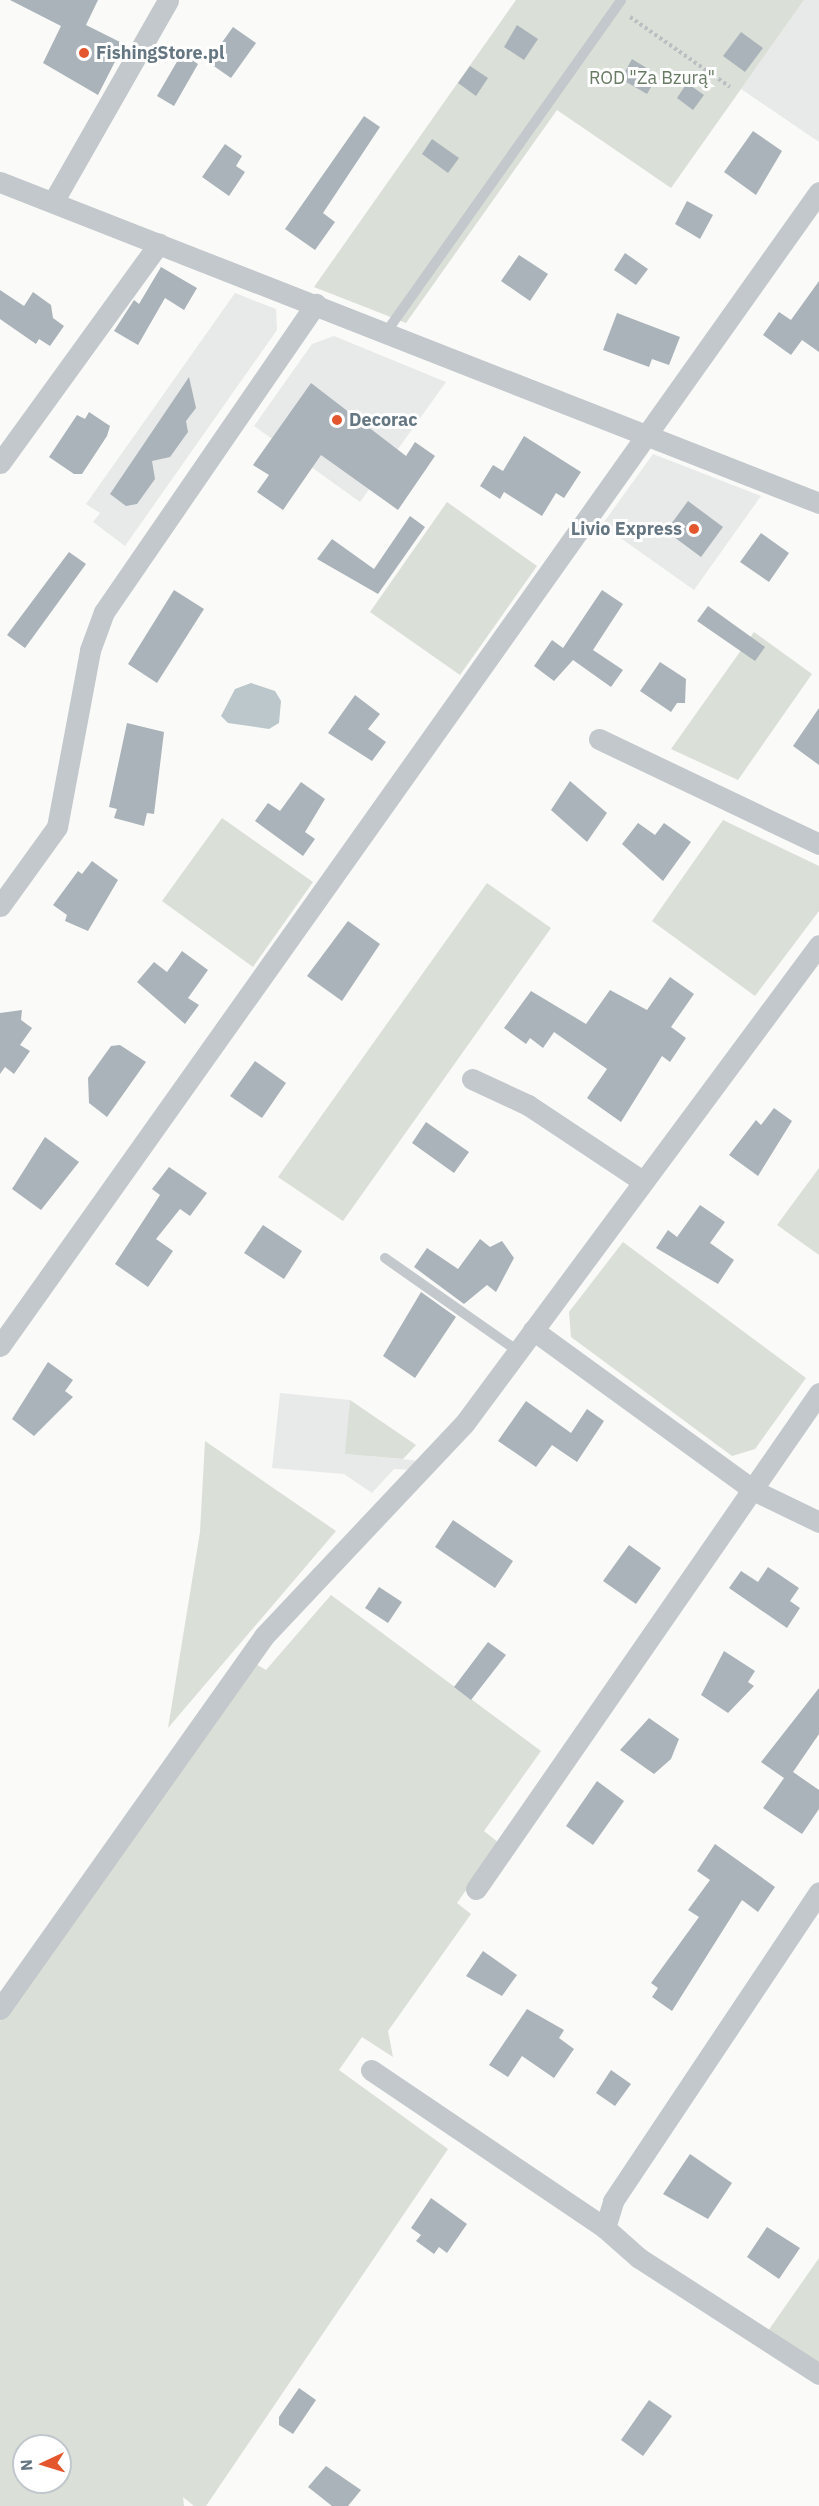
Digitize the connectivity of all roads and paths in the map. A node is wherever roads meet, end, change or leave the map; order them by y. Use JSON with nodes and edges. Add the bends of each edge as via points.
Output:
{"nodes":[{"id":1,"x":168,"y":0,"type":"edge"},
{"id":2,"x":618,"y":4,"type":"edge"},
{"id":3,"x":730,"y":87,"type":"dead end"},
{"id":4,"x":0,"y":182,"type":"edge"},
{"id":5,"x":819,"y":192,"type":"edge"},
{"id":6,"x":53,"y":202,"type":"junction"},
{"id":7,"x":159,"y":243,"type":"junction"},
{"id":8,"x":316,"y":304,"type":"junction"},
{"id":9,"x":387,"y":330,"type":"junction"},
{"id":10,"x":646,"y":435,"type":"junction"},
{"id":11,"x":0,"y":463,"type":"edge"},
{"id":12,"x":819,"y":503,"type":"edge"},
{"id":13,"x":599,"y":739,"type":"dead end"},
{"id":14,"x":819,"y":844,"type":"edge"},
{"id":15,"x":0,"y":906,"type":"edge"},
{"id":16,"x":819,"y":945,"type":"edge"},
{"id":17,"x":472,"y":1079,"type":"dead end"},
{"id":18,"x":641,"y":1180,"type":"junction"},
{"id":19,"x":385,"y":1258,"type":"dead end"},
{"id":20,"x":533,"y":1330,"type":"junction"},
{"id":21,"x":0,"y":1346,"type":"edge"},
{"id":22,"x":518,"y":1351,"type":"junction"},
{"id":23,"x":819,"y":1392,"type":"edge"},
{"id":24,"x":755,"y":1491,"type":"junction"},
{"id":25,"x":819,"y":1522,"type":"edge"},
{"id":26,"x":476,"y":1889,"type":"dead end"},
{"id":27,"x":819,"y":1892,"type":"edge"},
{"id":28,"x":0,"y":2008,"type":"edge"},
{"id":29,"x":371,"y":2070,"type":"dead end"},
{"id":30,"x":605,"y":2228,"type":"junction"},
{"id":31,"x":819,"y":2374,"type":"edge"}],
"edges":[{"from":1,"to":6,"type":"street"},
{"from":2,"to":3,"type":"path"},
{"from":2,"to":9,"type":"lane"},
{"from":4,"to":6,"type":"street"},
{"from":5,"to":10,"type":"street"},
{"from":6,"to":7,"type":"street"},
{"from":7,"to":8,"type":"street"},
{"from":7,"to":11,"type":"street"},
{"from":8,"to":9,"type":"street"},
{"from":8,"to":15,"type":"street","via":[[104,612],[90,650],[57,826]]},
{"from":9,"to":10,"type":"street"},
{"from":10,"to":12,"type":"street"},
{"from":10,"to":21,"type":"street"},
{"from":13,"to":14,"type":"street"},
{"from":16,"to":18,"type":"street"},
{"from":17,"to":18,"type":"street","via":[[528,1105]]},
{"from":18,"to":20,"type":"street"},
{"from":19,"to":22,"type":"lane"},
{"from":20,"to":22,"type":"street"},
{"from":20,"to":24,"type":"street"},
{"from":22,"to":28,"type":"street","via":[[430,1463],[264,1636]]},
{"from":23,"to":24,"type":"street"},
{"from":24,"to":25,"type":"street"},
{"from":24,"to":26,"type":"street"},
{"from":27,"to":30,"type":"street","via":[[613,2201]]},
{"from":29,"to":30,"type":"street"},
{"from":30,"to":31,"type":"street","via":[[639,2258]]}]}
